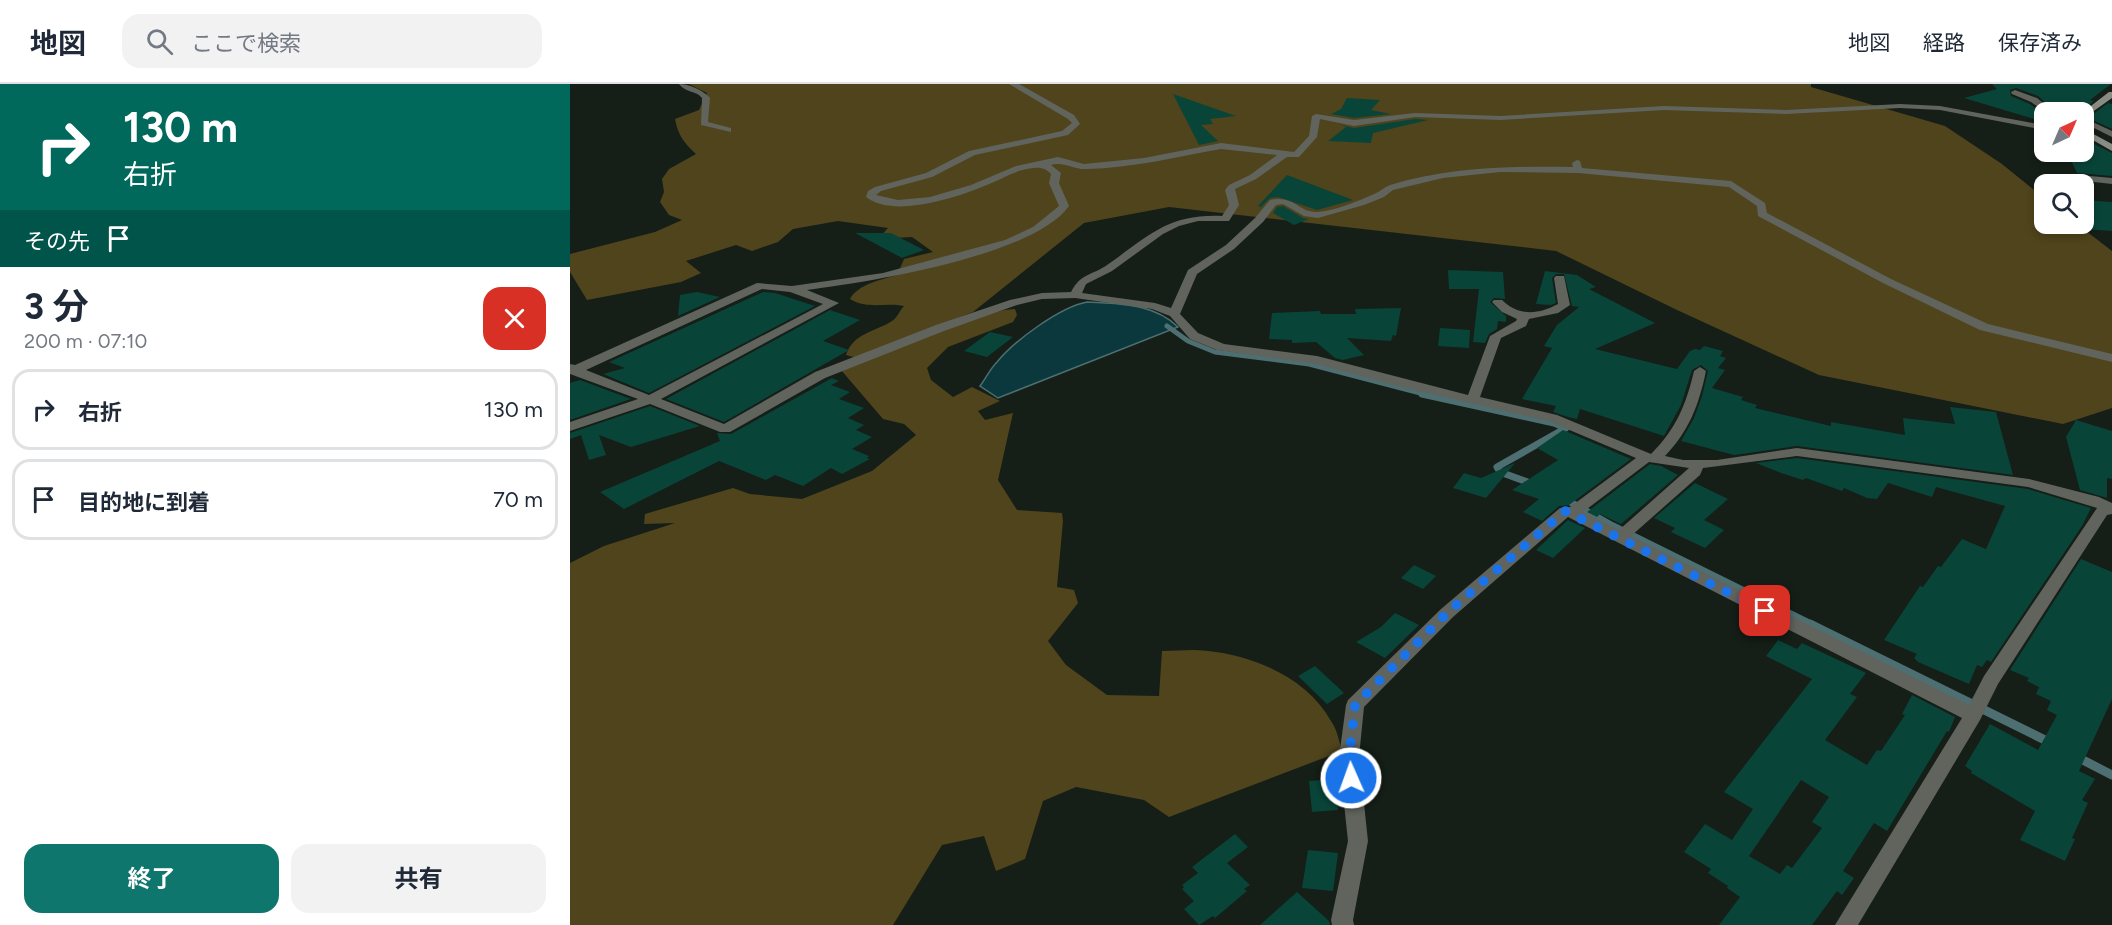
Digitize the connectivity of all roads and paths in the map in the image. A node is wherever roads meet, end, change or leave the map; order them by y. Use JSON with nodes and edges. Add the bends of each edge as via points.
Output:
{"nodes":[{"id":1,"x":683,"y":84,"type":"edge"},
{"id":2,"x":1012,"y":84,"type":"edge"},
{"id":3,"x":2015,"y":92,"type":"dead end"},
{"id":4,"x":2112,"y":94,"type":"edge"},
{"id":5,"x":2037,"y":102,"type":"edge"},
{"id":6,"x":2094,"y":109,"type":"edge"},
{"id":7,"x":2094,"y":124,"type":"edge"},
{"id":8,"x":2034,"y":125,"type":"edge"},
{"id":9,"x":728,"y":130,"type":"dead end"},
{"id":10,"x":2112,"y":134,"type":"edge"},
{"id":11,"x":2094,"y":138,"type":"edge"},
{"id":12,"x":2112,"y":148,"type":"edge"},
{"id":13,"x":1285,"y":154,"type":"junction"},
{"id":14,"x":1039,"y":165,"type":"junction"},
{"id":15,"x":2094,"y":179,"type":"edge"},
{"id":16,"x":2112,"y":181,"type":"edge"},
{"id":17,"x":1560,"y":278,"type":"dead end"},
{"id":18,"x":792,"y":289,"type":"junction"},
{"id":19,"x":1075,"y":295,"type":"junction"},
{"id":20,"x":1498,"y":302,"type":"dead end"},
{"id":21,"x":1174,"y":314,"type":"junction"},
{"id":22,"x":1523,"y":317,"type":"junction"},
{"id":23,"x":2112,"y":358,"type":"edge"},
{"id":24,"x":573,"y":370,"type":"edge"},
{"id":25,"x":1700,"y":371,"type":"dead end"},
{"id":26,"x":649,"y":400,"type":"junction"},
{"id":27,"x":1473,"y":400,"type":"junction"},
{"id":28,"x":570,"y":427,"type":"edge"},
{"id":29,"x":1651,"y":457,"type":"junction"},
{"id":30,"x":1697,"y":466,"type":"junction"},
{"id":31,"x":1578,"y":509,"type":"junction"},
{"id":32,"x":2112,"y":509,"type":"edge"},
{"id":33,"x":1623,"y":534,"type":"junction"},
{"id":34,"x":1976,"y":709,"type":"junction"},
{"id":35,"x":1343,"y":925,"type":"edge"},
{"id":36,"x":1846,"y":925,"type":"edge"}],
"edges":[{"from":1,"to":9,"type":"street","via":[[706,98],[704,123]]},
{"from":2,"to":14,"type":"street","via":[[1071,117],[1076,124],[1065,133],[972,153],[929,175],[878,189],[871,197],[889,202],[927,200]]},
{"from":3,"to":5,"type":"street"},
{"from":4,"to":6,"type":"main road"},
{"from":7,"to":10,"type":"street"},
{"from":8,"to":13,"type":"street","via":[[1940,108],[1900,106],[1786,112],[1665,108],[1501,118],[1423,114],[1354,123],[1316,116],[1313,137],[1302,151]]},
{"from":11,"to":12,"type":"main road"},
{"from":13,"to":14,"type":"street","via":[[1221,146],[1144,161],[1084,167],[1058,160]]},
{"from":13,"to":19,"type":"street","via":[[1232,187],[1234,205],[1225,219],[1198,218],[1159,232],[1108,269],[1082,282]]},
{"from":14,"to":18,"type":"street","via":[[1056,173],[1054,183],[1064,206],[1028,234],[884,276]]},
{"from":15,"to":16,"type":"street"},
{"from":17,"to":22,"type":"street","via":[[1564,305],[1552,313]]},
{"from":18,"to":24,"type":"street","via":[[761,285]]},
{"from":18,"to":26,"type":"street","via":[[833,303]]},
{"from":19,"to":21,"type":"street","via":[[1155,306]]},
{"from":19,"to":26,"type":"street","via":[[1014,302],[940,328],[820,375],[725,429]]},
{"from":20,"to":22,"type":"street"},
{"from":21,"to":23,"type":"street","via":[[1192,272],[1230,247],[1273,202],[1285,201],[1308,214],[1318,214],[1361,203],[1390,188],[1443,175],[1578,167],[1731,184],[1762,205],[1762,214],[1947,311],[1984,327]]},
{"from":21,"to":27,"type":"street","via":[[1194,336],[1221,347],[1317,360]]},
{"from":22,"to":27,"type":"street","via":[[1522,323],[1496,336]]},
{"from":24,"to":26,"type":"street"},
{"from":25,"to":29,"type":"street","via":[[1688,417],[1677,436]]},
{"from":26,"to":28,"type":"street"},
{"from":27,"to":29,"type":"street","via":[[1552,418]]},
{"from":29,"to":30,"type":"street"},
{"from":29,"to":31,"type":"street"},
{"from":30,"to":32,"type":"street","via":[[1797,452],[2029,483],[2094,500]]},
{"from":30,"to":33,"type":"street","via":[[1695,472]]},
{"from":31,"to":33,"type":"street"},
{"from":31,"to":35,"type":"street","via":[[1565,511],[1447,613],[1355,705],[1349,758],[1358,841]]},
{"from":32,"to":34,"type":"street","via":[[2102,511],[1990,681]]},
{"from":33,"to":34,"type":"street"},
{"from":34,"to":36,"type":"street"}]}
